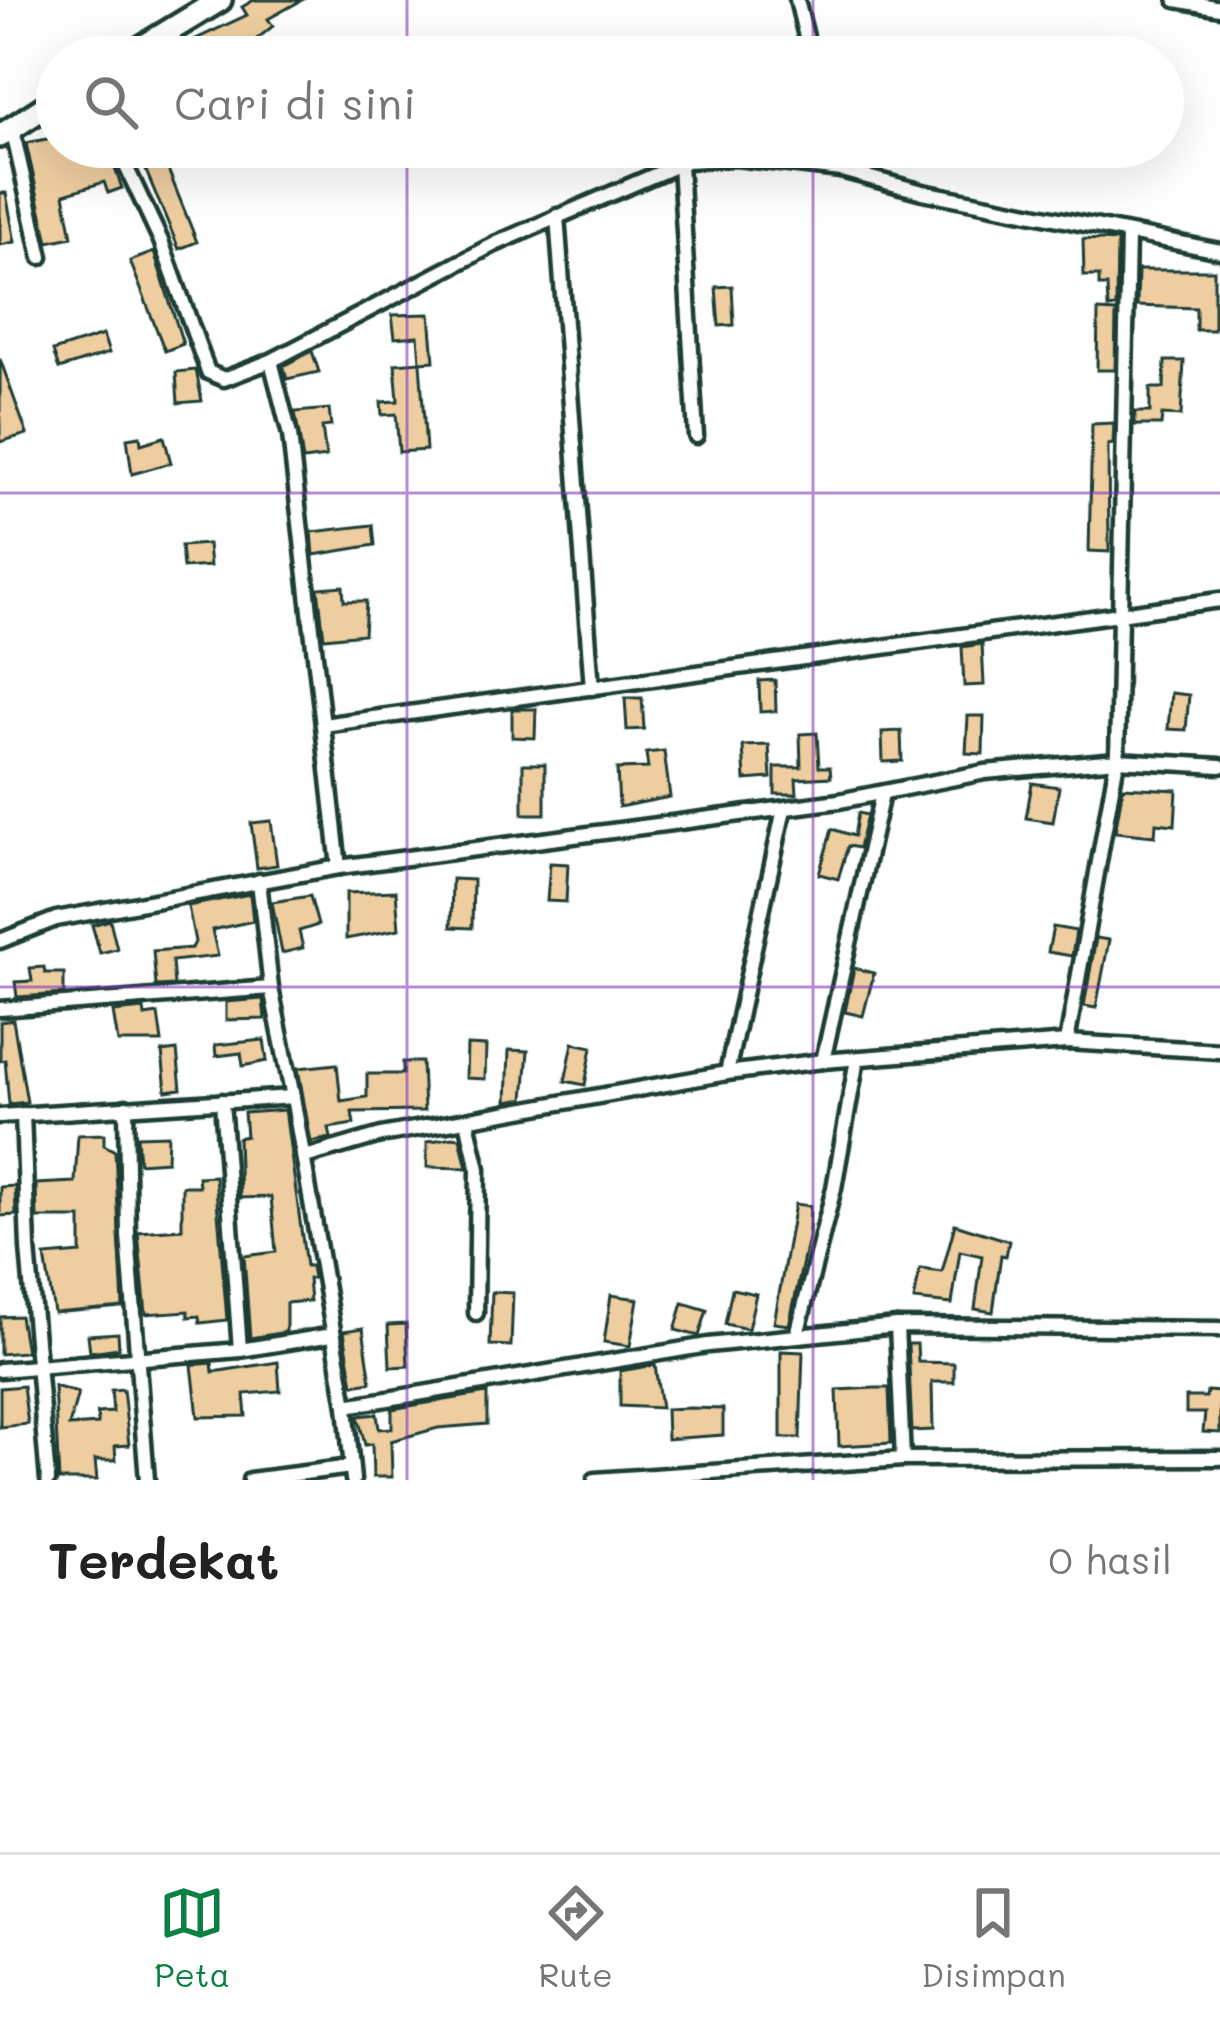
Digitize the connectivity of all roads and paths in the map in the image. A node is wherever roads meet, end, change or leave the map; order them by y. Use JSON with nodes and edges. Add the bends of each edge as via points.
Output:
{"nodes":[{"id":1,"x":220,"y":0,"type":"edge"},
{"id":2,"x":797,"y":0,"type":"edge"},
{"id":3,"x":1176,"y":0,"type":"edge"},
{"id":4,"x":1220,"y":8,"type":"edge"},
{"id":5,"x":160,"y":36,"type":"edge"},
{"id":6,"x":806,"y":36,"type":"edge"},
{"id":7,"x":36,"y":113,"type":"edge"},
{"id":8,"x":6,"y":132,"type":"edge"},
{"id":9,"x":127,"y":168,"type":"edge"},
{"id":10,"x":671,"y":168,"type":"edge"},
{"id":11,"x":680,"y":168,"type":"edge"},
{"id":12,"x":824,"y":168,"type":"edge"},
{"id":13,"x":841,"y":170,"type":"joint"},
{"id":14,"x":557,"y":216,"type":"junction"},
{"id":15,"x":1129,"y":236,"type":"junction"},
{"id":16,"x":1220,"y":251,"type":"edge"},
{"id":17,"x":41,"y":257,"type":"dead end"},
{"id":18,"x":272,"y":361,"type":"junction"},
{"id":19,"x":696,"y":436,"type":"dead end"},
{"id":20,"x":1220,"y":600,"type":"edge"},
{"id":21,"x":1117,"y":616,"type":"junction"},
{"id":22,"x":592,"y":688,"type":"junction"},
{"id":23,"x":323,"y":725,"type":"junction"},
{"id":24,"x":1117,"y":760,"type":"junction"},
{"id":25,"x":1220,"y":766,"type":"edge"},
{"id":26,"x":882,"y":794,"type":"junction"},
{"id":27,"x":784,"y":809,"type":"junction"},
{"id":28,"x":339,"y":867,"type":"junction"},
{"id":29,"x":259,"y":881,"type":"junction"},
{"id":30,"x":0,"y":941,"type":"edge"},
{"id":31,"x":271,"y":988,"type":"junction"},
{"id":32,"x":0,"y":1009,"type":"edge"},
{"id":33,"x":1067,"y":1042,"type":"junction"},
{"id":34,"x":1220,"y":1051,"type":"edge"},
{"id":35,"x":857,"y":1059,"type":"junction"},
{"id":36,"x":823,"y":1061,"type":"junction"},
{"id":37,"x":727,"y":1072,"type":"junction"},
{"id":38,"x":293,"y":1097,"type":"junction"},
{"id":39,"x":222,"y":1101,"type":"junction"},
{"id":40,"x":126,"y":1107,"type":"junction"},
{"id":41,"x":23,"y":1114,"type":"junction"},
{"id":42,"x":0,"y":1116,"type":"edge"},
{"id":43,"x":467,"y":1121,"type":"junction"},
{"id":44,"x":305,"y":1157,"type":"junction"},
{"id":45,"x":476,"y":1313,"type":"dead end"},
{"id":46,"x":897,"y":1326,"type":"junction"},
{"id":47,"x":1220,"y":1328,"type":"edge"},
{"id":48,"x":332,"y":1334,"type":"junction"},
{"id":49,"x":797,"y":1335,"type":"junction"},
{"id":50,"x":240,"y":1350,"type":"junction"},
{"id":51,"x":138,"y":1362,"type":"junction"},
{"id":52,"x":37,"y":1366,"type":"junction"},
{"id":53,"x":0,"y":1370,"type":"edge"},
{"id":54,"x":346,"y":1406,"type":"junction"},
{"id":55,"x":1220,"y":1458,"type":"edge"},
{"id":56,"x":903,"y":1460,"type":"junction"},
{"id":57,"x":352,"y":1473,"type":"edge"},
{"id":58,"x":49,"y":1480,"type":"edge"},
{"id":59,"x":147,"y":1480,"type":"edge"},
{"id":60,"x":250,"y":1480,"type":"edge"},
{"id":61,"x":595,"y":1480,"type":"edge"}],
"edges":[{"from":1,"to":5,"type":"highway"},
{"from":2,"to":6,"type":"street"},
{"from":3,"to":4,"type":"street"},
{"from":7,"to":8,"type":"highway"},
{"from":8,"to":17,"type":"street"},
{"from":9,"to":18,"type":"street","via":[[208,372],[224,379]]},
{"from":10,"to":14,"type":"street"},
{"from":11,"to":19,"type":"street"},
{"from":12,"to":13,"type":"street"},
{"from":13,"to":15,"type":"street"},
{"from":14,"to":18,"type":"street"},
{"from":14,"to":22,"type":"street"},
{"from":15,"to":16,"type":"street"},
{"from":15,"to":21,"type":"street"},
{"from":18,"to":23,"type":"street","via":[[290,436]]},
{"from":20,"to":21,"type":"street"},
{"from":21,"to":22,"type":"street"},
{"from":21,"to":24,"type":"street"},
{"from":22,"to":23,"type":"street"},
{"from":23,"to":28,"type":"street"},
{"from":24,"to":25,"type":"street"},
{"from":24,"to":26,"type":"street","via":[[985,772]]},
{"from":24,"to":33,"type":"street"},
{"from":26,"to":27,"type":"street"},
{"from":26,"to":36,"type":"street"},
{"from":27,"to":28,"type":"street"},
{"from":27,"to":37,"type":"street"},
{"from":28,"to":29,"type":"street"},
{"from":29,"to":30,"type":"street","via":[[56,919]]},
{"from":29,"to":31,"type":"street"},
{"from":31,"to":32,"type":"street"},
{"from":31,"to":38,"type":"street"},
{"from":33,"to":34,"type":"street"},
{"from":33,"to":35,"type":"street"},
{"from":35,"to":36,"type":"street"},
{"from":35,"to":49,"type":"street"},
{"from":36,"to":37,"type":"street"},
{"from":37,"to":43,"type":"street"},
{"from":38,"to":39,"type":"street"},
{"from":38,"to":44,"type":"street"},
{"from":39,"to":40,"type":"street"},
{"from":39,"to":50,"type":"street"},
{"from":40,"to":41,"type":"street"},
{"from":40,"to":51,"type":"street"},
{"from":41,"to":42,"type":"street"},
{"from":41,"to":52,"type":"street"},
{"from":43,"to":44,"type":"street"},
{"from":43,"to":45,"type":"street","via":[[478,1169]]},
{"from":44,"to":48,"type":"street"},
{"from":46,"to":47,"type":"street"},
{"from":46,"to":49,"type":"street"},
{"from":46,"to":56,"type":"street"},
{"from":48,"to":50,"type":"street"},
{"from":48,"to":54,"type":"street"},
{"from":49,"to":54,"type":"street"},
{"from":50,"to":51,"type":"street"},
{"from":51,"to":52,"type":"street"},
{"from":51,"to":59,"type":"street"},
{"from":52,"to":53,"type":"street"},
{"from":52,"to":58,"type":"street"},
{"from":54,"to":57,"type":"street"},
{"from":55,"to":56,"type":"street"},
{"from":56,"to":61,"type":"street"},
{"from":57,"to":60,"type":"street"}]}
